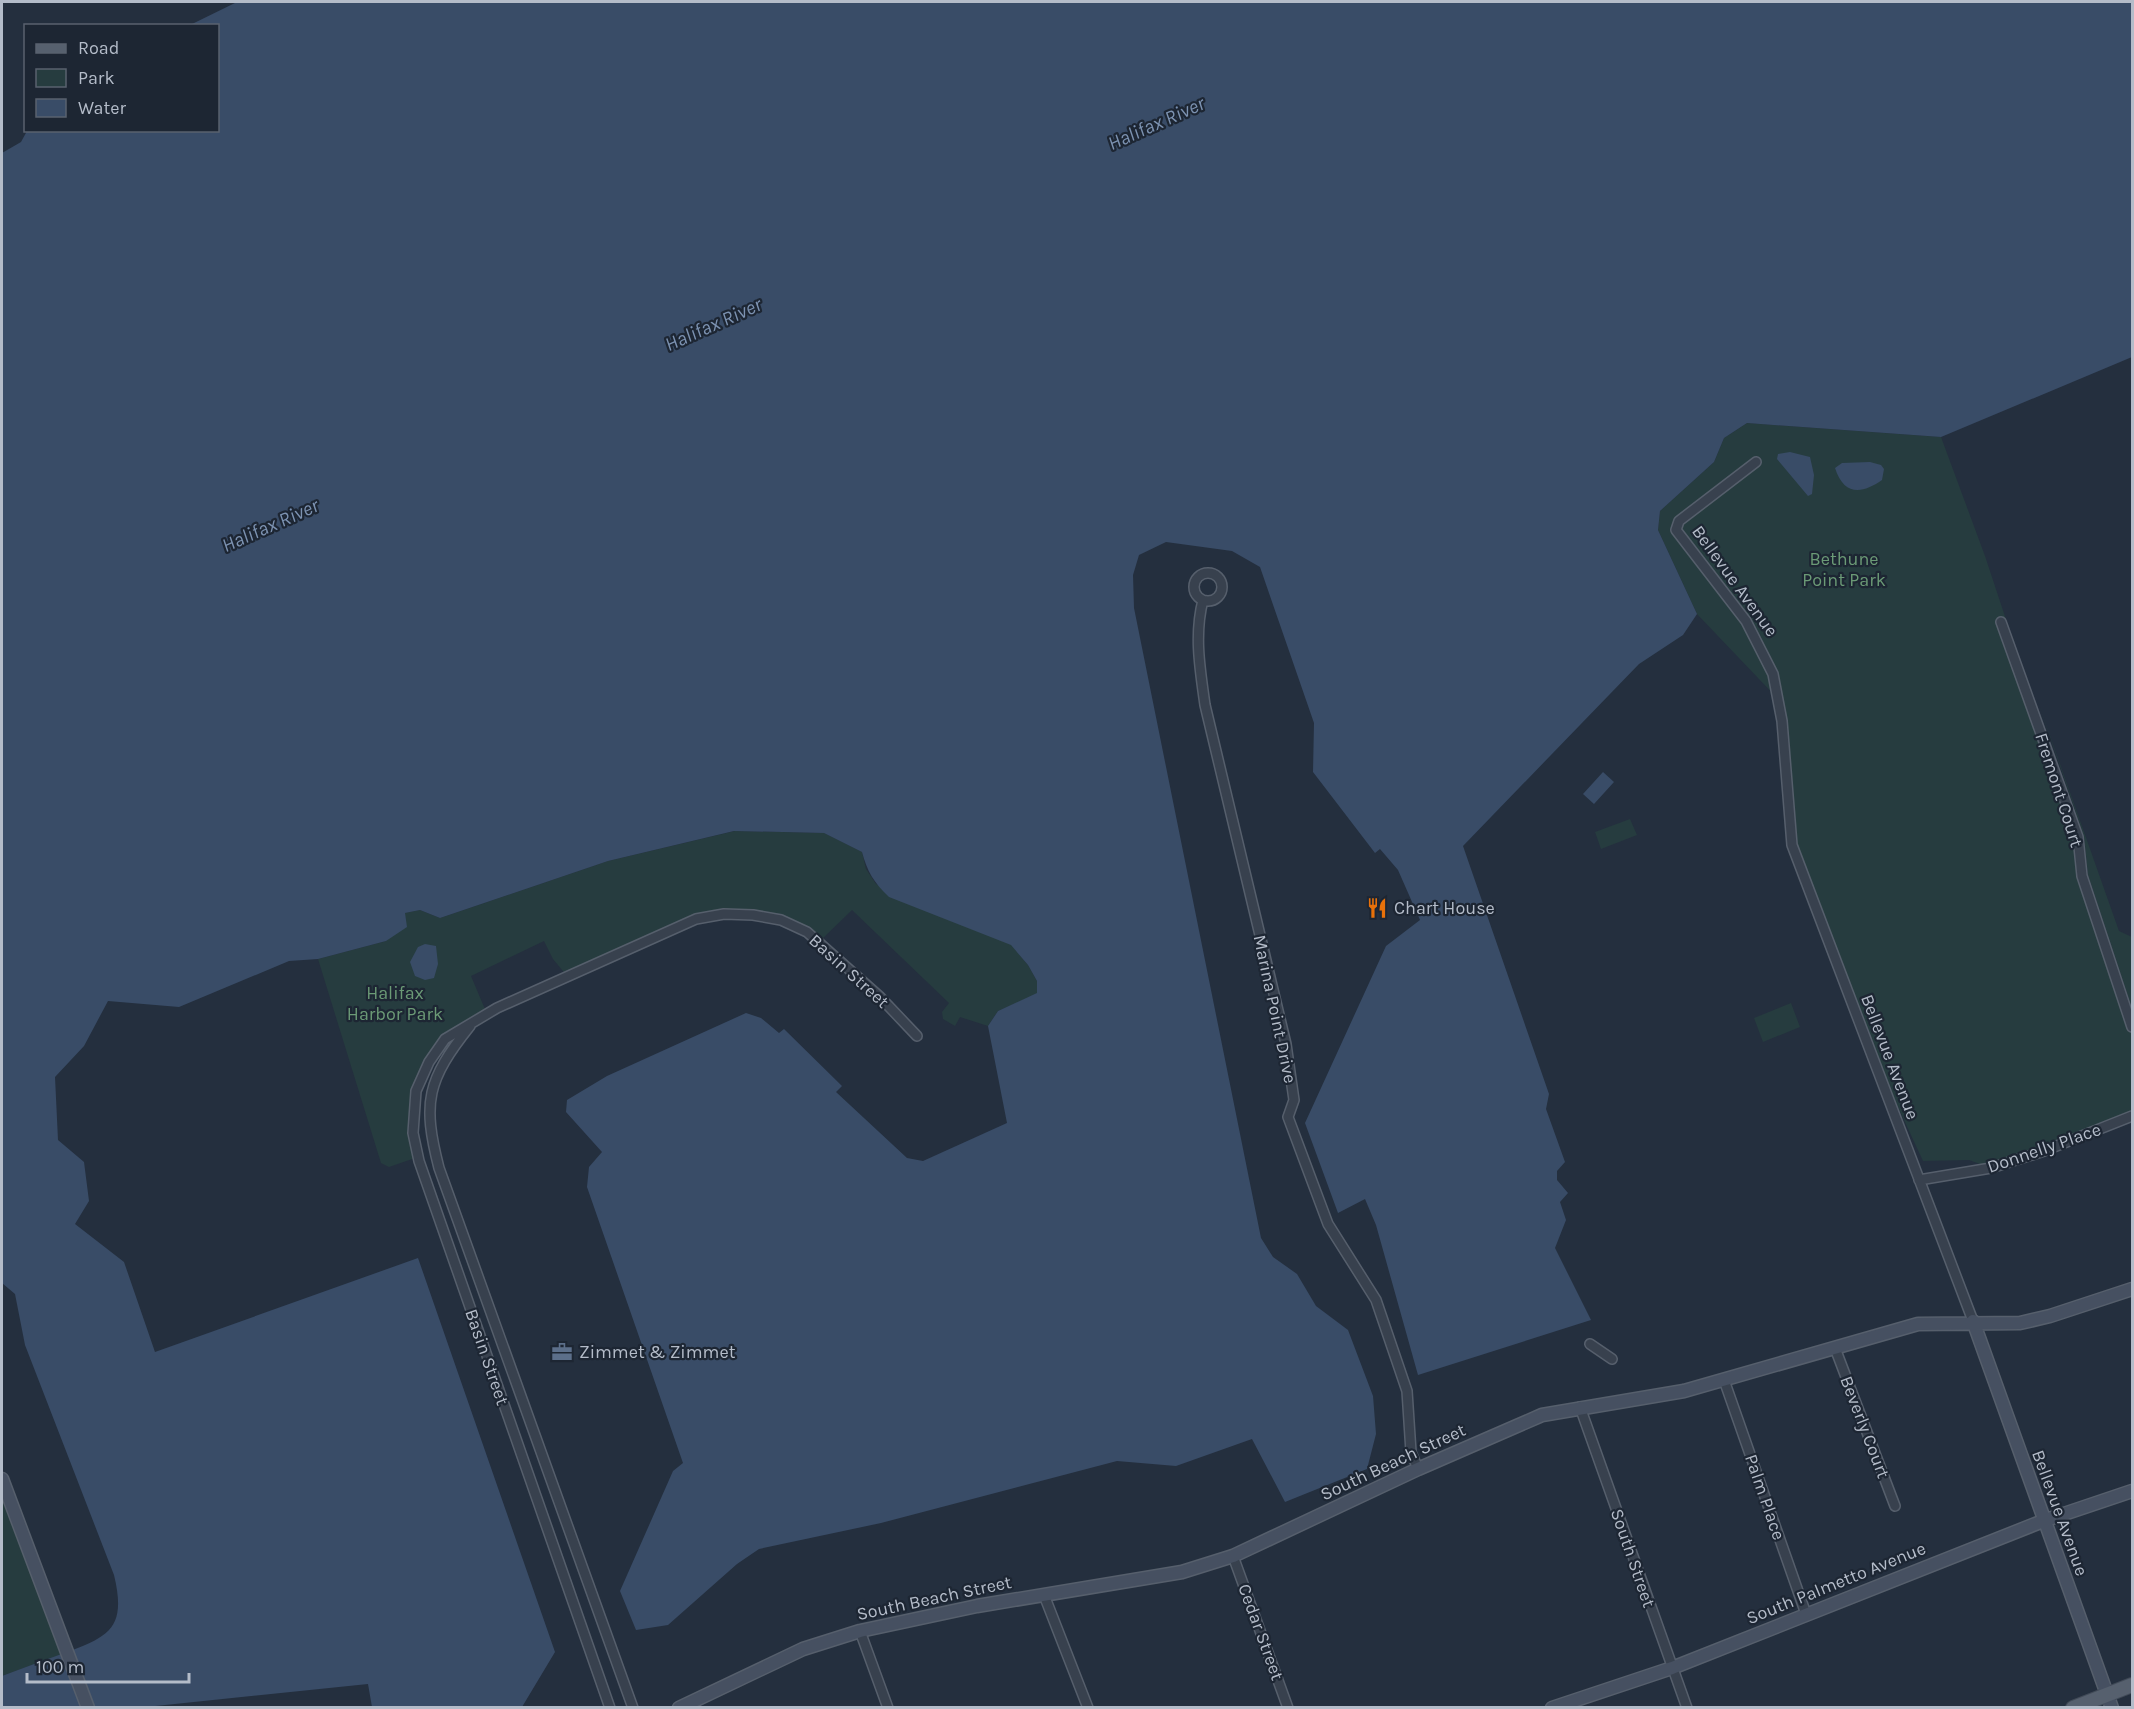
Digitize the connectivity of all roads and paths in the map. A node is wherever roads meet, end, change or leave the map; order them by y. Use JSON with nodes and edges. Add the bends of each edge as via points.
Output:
{"nodes":[{"id":1,"x":1756,"y":462,"type":"dead end"},
{"id":2,"x":1203,"y":600,"type":"dead end"},
{"id":3,"x":2001,"y":622,"type":"dead end"},
{"id":4,"x":473,"y":1022,"type":"junction"},
{"id":5,"x":2133,"y":1027,"type":"edge"},
{"id":6,"x":917,"y":1036,"type":"dead end"},
{"id":7,"x":2133,"y":1116,"type":"edge"},
{"id":8,"x":436,"y":1156,"type":"junction"},
{"id":9,"x":419,"y":1161,"type":"junction"},
{"id":10,"x":1919,"y":1180,"type":"junction"},
{"id":11,"x":469,"y":1250,"type":"junction"},
{"id":12,"x":452,"y":1257,"type":"junction"},
{"id":13,"x":2133,"y":1289,"type":"edge"},
{"id":14,"x":1973,"y":1321,"type":"junction"},
{"id":15,"x":1590,"y":1344,"type":"dead end"},
{"id":16,"x":503,"y":1348,"type":"junction"},
{"id":17,"x":1835,"y":1348,"type":"junction"},
{"id":18,"x":486,"y":1354,"type":"junction"},
{"id":19,"x":1612,"y":1359,"type":"dead end"},
{"id":20,"x":1724,"y":1380,"type":"junction"},
{"id":21,"x":1580,"y":1407,"type":"junction"},
{"id":22,"x":526,"y":1410,"type":"junction"},
{"id":23,"x":508,"y":1417,"type":"junction"},
{"id":24,"x":1418,"y":1468,"type":"junction"},
{"id":25,"x":2,"y":1479,"type":"edge"},
{"id":26,"x":2133,"y":1491,"type":"edge"},
{"id":27,"x":1895,"y":1506,"type":"dead end"},
{"id":28,"x":2043,"y":1521,"type":"junction"},
{"id":29,"x":574,"y":1545,"type":"junction"},
{"id":30,"x":556,"y":1553,"type":"junction"},
{"id":31,"x":1233,"y":1556,"type":"junction"},
{"id":32,"x":1044,"y":1594,"type":"junction"},
{"id":33,"x":1806,"y":1614,"type":"junction"},
{"id":34,"x":860,"y":1631,"type":"junction"},
{"id":35,"x":1672,"y":1668,"type":"junction"},
{"id":36,"x":2133,"y":1685,"type":"edge"},
{"id":37,"x":2110,"y":1701,"type":"edge"},
{"id":38,"x":88,"y":1707,"type":"edge"},
{"id":39,"x":610,"y":1707,"type":"edge"},
{"id":40,"x":633,"y":1707,"type":"edge"},
{"id":41,"x":679,"y":1707,"type":"edge"},
{"id":42,"x":888,"y":1707,"type":"edge"},
{"id":43,"x":1088,"y":1707,"type":"edge"},
{"id":44,"x":1288,"y":1707,"type":"edge"},
{"id":45,"x":1552,"y":1707,"type":"edge"},
{"id":46,"x":1687,"y":1707,"type":"edge"},
{"id":47,"x":2073,"y":1707,"type":"edge"}],
"edges":[{"from":1,"to":10,"type":"street","name":"Bellevue Avenue","via":[[1678,521],[1676,530],[1746,621],[1773,674],[1782,721],[1792,845]]},
{"from":2,"to":24,"type":"street","name":"Marina Point Drive","via":[[1197,622],[1205,705],[1286,1044],[1294,1100],[1288,1117],[1328,1224],[1376,1300],[1407,1391],[1411,1452]]},
{"from":3,"to":5,"type":"street","name":"Fremont Court","via":[[2078,837],[2082,876]]},
{"from":4,"to":6,"type":"street","name":"Basin Street","via":[[663,932],[696,919],[733,914],[781,920],[807,932]]},
{"from":4,"to":8,"type":"street","name":"Basin Street","via":[[439,1070],[431,1094],[429,1115]]},
{"from":4,"to":9,"type":"street","name":"Basin Street","via":[[445,1039],[416,1091],[413,1133]]},
{"from":7,"to":10,"type":"street","name":"Donnelly Place","via":[[1991,1168]]},
{"from":8,"to":9,"type":"street"},
{"from":8,"to":11,"type":"street","name":"Basin Street"},
{"from":9,"to":12,"type":"street","name":"Basin Street"},
{"from":10,"to":14,"type":"street","name":"Bellevue Avenue"},
{"from":11,"to":12,"type":"street"},
{"from":11,"to":16,"type":"street","name":"Basin Street"},
{"from":12,"to":18,"type":"street","name":"Basin Street"},
{"from":13,"to":14,"type":"street","name":"South Beach Street","via":[[2019,1323]]},
{"from":14,"to":17,"type":"street","name":"South Beach Street","via":[[1918,1324]]},
{"from":14,"to":28,"type":"street","name":"Bellevue Avenue"},
{"from":15,"to":19,"type":"street"},
{"from":16,"to":18,"type":"street"},
{"from":16,"to":22,"type":"street","name":"Basin Street"},
{"from":17,"to":20,"type":"street","name":"South Beach Street"},
{"from":17,"to":27,"type":"street","name":"Beverly Court"},
{"from":18,"to":23,"type":"street","name":"Basin Street"},
{"from":20,"to":21,"type":"street","name":"South Beach Street"},
{"from":20,"to":33,"type":"street","name":"Palm Place"},
{"from":21,"to":24,"type":"street","name":"South Beach Street","via":[[1542,1415]]},
{"from":21,"to":35,"type":"street","name":"South Street"},
{"from":22,"to":23,"type":"street"},
{"from":22,"to":29,"type":"street","name":"Basin Street"},
{"from":23,"to":30,"type":"street","name":"Basin Street"},
{"from":24,"to":31,"type":"street","name":"South Beach Street"},
{"from":25,"to":38,"type":"street"},
{"from":26,"to":28,"type":"street","name":"South Palmetto Avenue"},
{"from":28,"to":33,"type":"street","name":"South Palmetto Avenue"},
{"from":28,"to":37,"type":"street","name":"Bellevue Avenue"},
{"from":29,"to":30,"type":"street"},
{"from":29,"to":40,"type":"street","name":"Basin Street"},
{"from":30,"to":39,"type":"street","name":"Basin Street"},
{"from":31,"to":32,"type":"street","name":"South Beach Street","via":[[1182,1572]]},
{"from":31,"to":44,"type":"street","name":"Cedar Street"},
{"from":32,"to":34,"type":"street","name":"South Beach Street"},
{"from":32,"to":43,"type":"street"},
{"from":33,"to":35,"type":"street","name":"South Palmetto Avenue"},
{"from":34,"to":41,"type":"street","name":"South Beach Street","via":[[803,1649]]},
{"from":34,"to":42,"type":"street"},
{"from":35,"to":45,"type":"street","name":"South Palmetto Avenue"},
{"from":35,"to":46,"type":"street","name":"South Street"},
{"from":36,"to":37,"type":"main road"},
{"from":37,"to":47,"type":"main road"}]}
